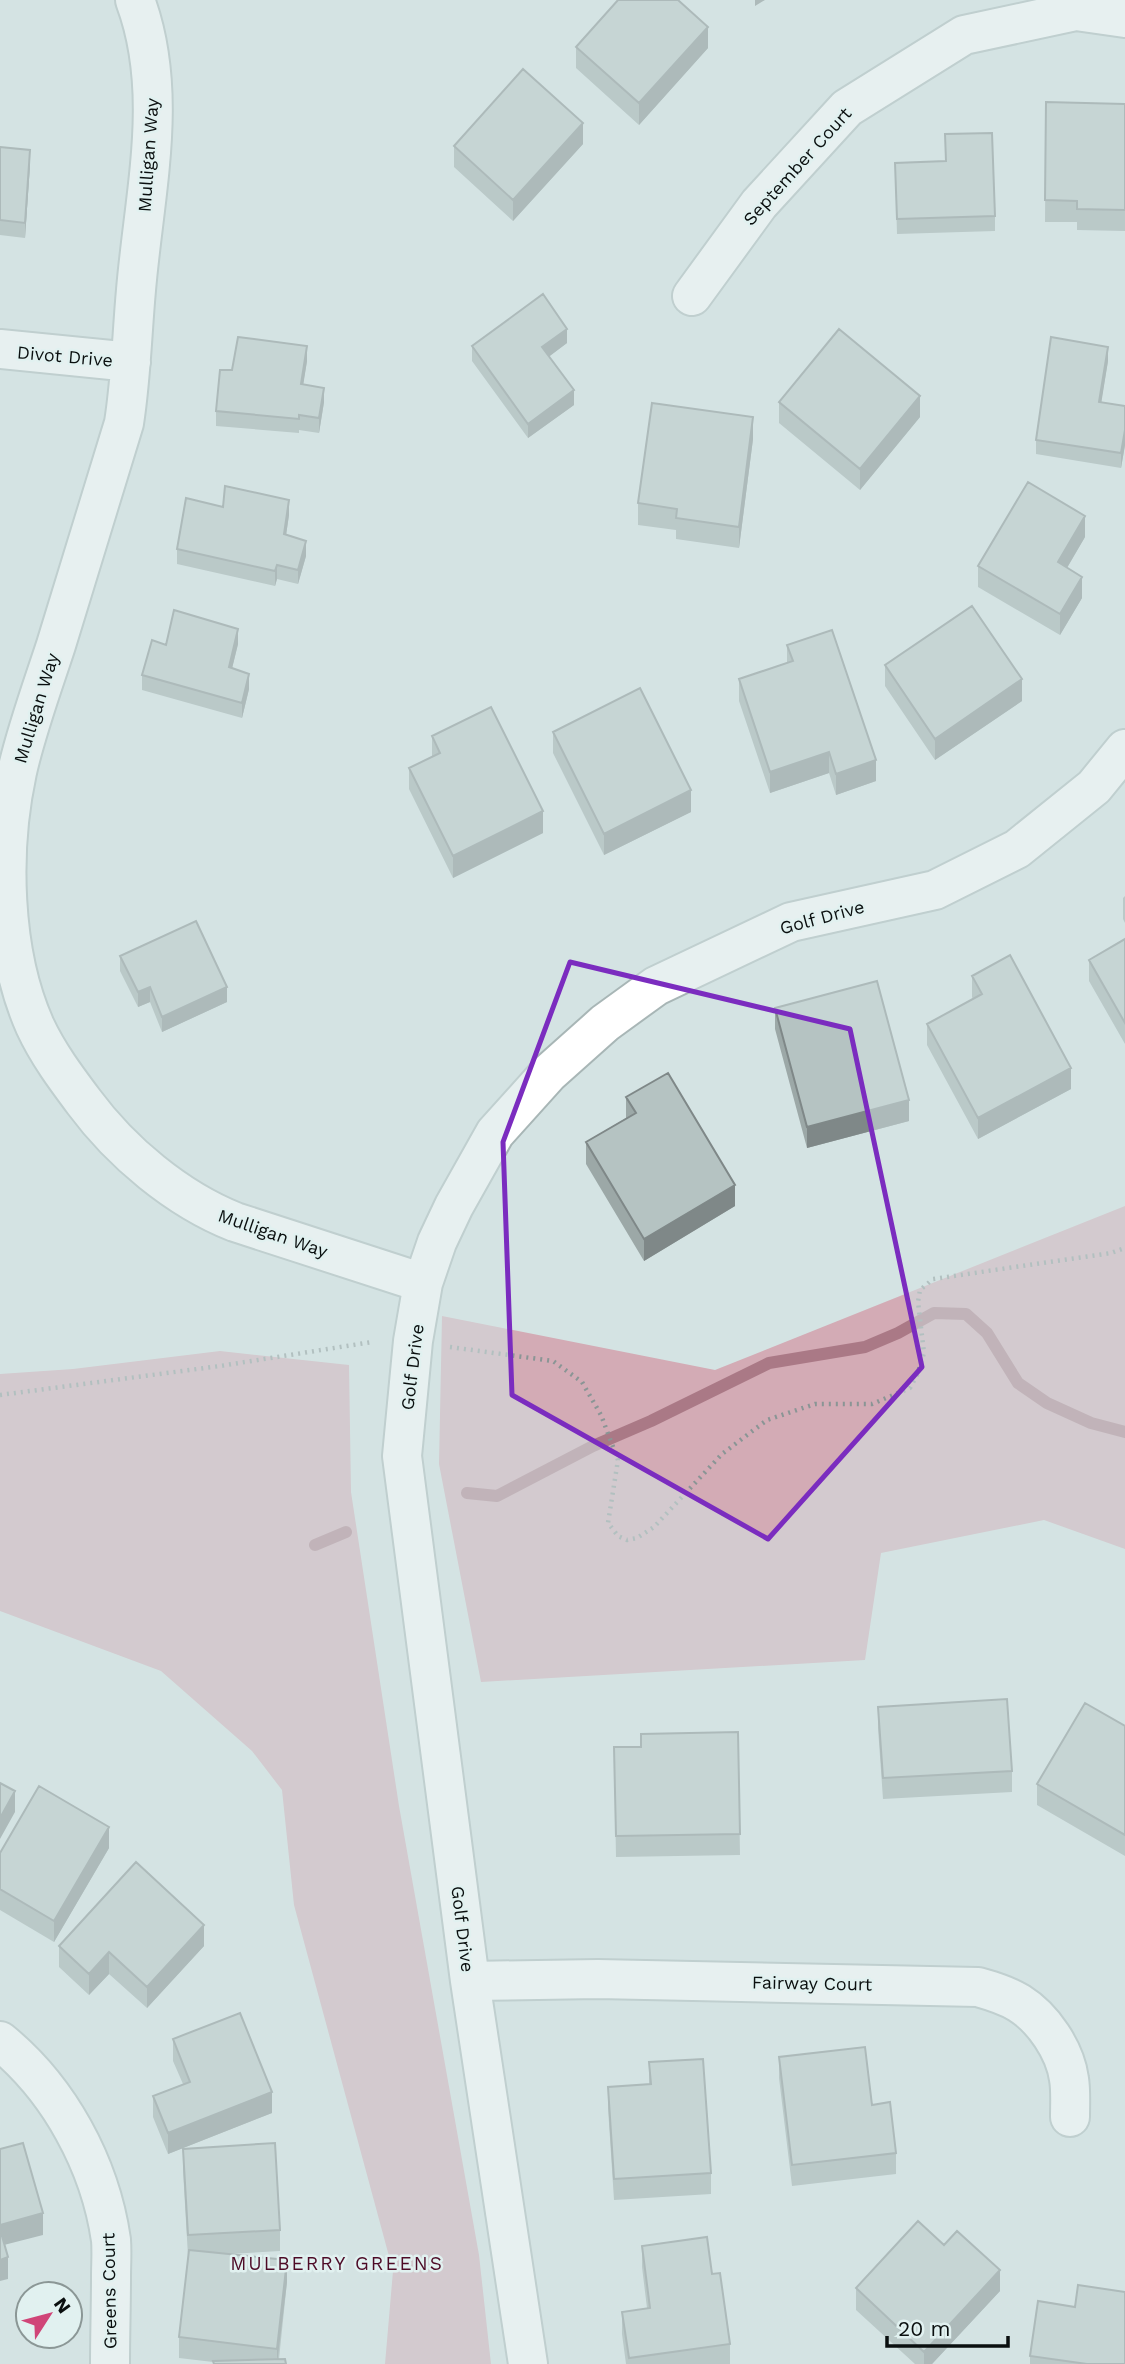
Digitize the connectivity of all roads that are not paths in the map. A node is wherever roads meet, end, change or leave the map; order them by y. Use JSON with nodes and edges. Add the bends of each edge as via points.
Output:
{"nodes":[{"id":1,"x":135,"y":0,"type":"edge"},
{"id":2,"x":1125,"y":18,"type":"edge"},
{"id":3,"x":692,"y":296,"type":"dead end"},
{"id":4,"x":0,"y":349,"type":"edge"},
{"id":5,"x":131,"y":362,"type":"junction"},
{"id":6,"x":1125,"y":749,"type":"edge"},
{"id":7,"x":423,"y":1283,"type":"junction"},
{"id":8,"x":470,"y":1981,"type":"junction"},
{"id":9,"x":0,"y":2041,"type":"edge"},
{"id":10,"x":1070,"y":2118,"type":"dead end"},
{"id":11,"x":110,"y":2364,"type":"edge"},
{"id":12,"x":528,"y":2364,"type":"edge"}],
"edges":[{"from":1,"to":5,"type":"street","name":"Mulligan Way","via":[[148,48],[153,128]]},
{"from":2,"to":3,"type":"street","name":"September Court","via":[[1076,11],[964,35],[847,108],[759,204]]},
{"from":4,"to":5,"type":"street","name":"Divot Drive"},
{"from":5,"to":7,"type":"street","name":"Mulligan Way","via":[[124,423],[17,771],[6,856],[7,887],[15,958],[26,999],[49,1053],[94,1116],[180,1192],[235,1222]]},
{"from":6,"to":7,"type":"street","name":"Golf Drive","via":[[1094,787],[1017,849],[935,890],[791,922],[656,986],[605,1023],[549,1073],[495,1133],[454,1206]]},
{"from":7,"to":8,"type":"street","name":"Golf Drive","via":[[402,1456]]},
{"from":8,"to":10,"type":"street","name":"Fairway Court","via":[[598,1979],[978,1987],[1020,2004],[1045,2026],[1069,2078]]},
{"from":8,"to":12,"type":"street","name":"Golf Drive"},
{"from":9,"to":11,"type":"street","name":"Greens Court","via":[[47,2088],[77,2135],[95,2175],[111,2241]]}]}
